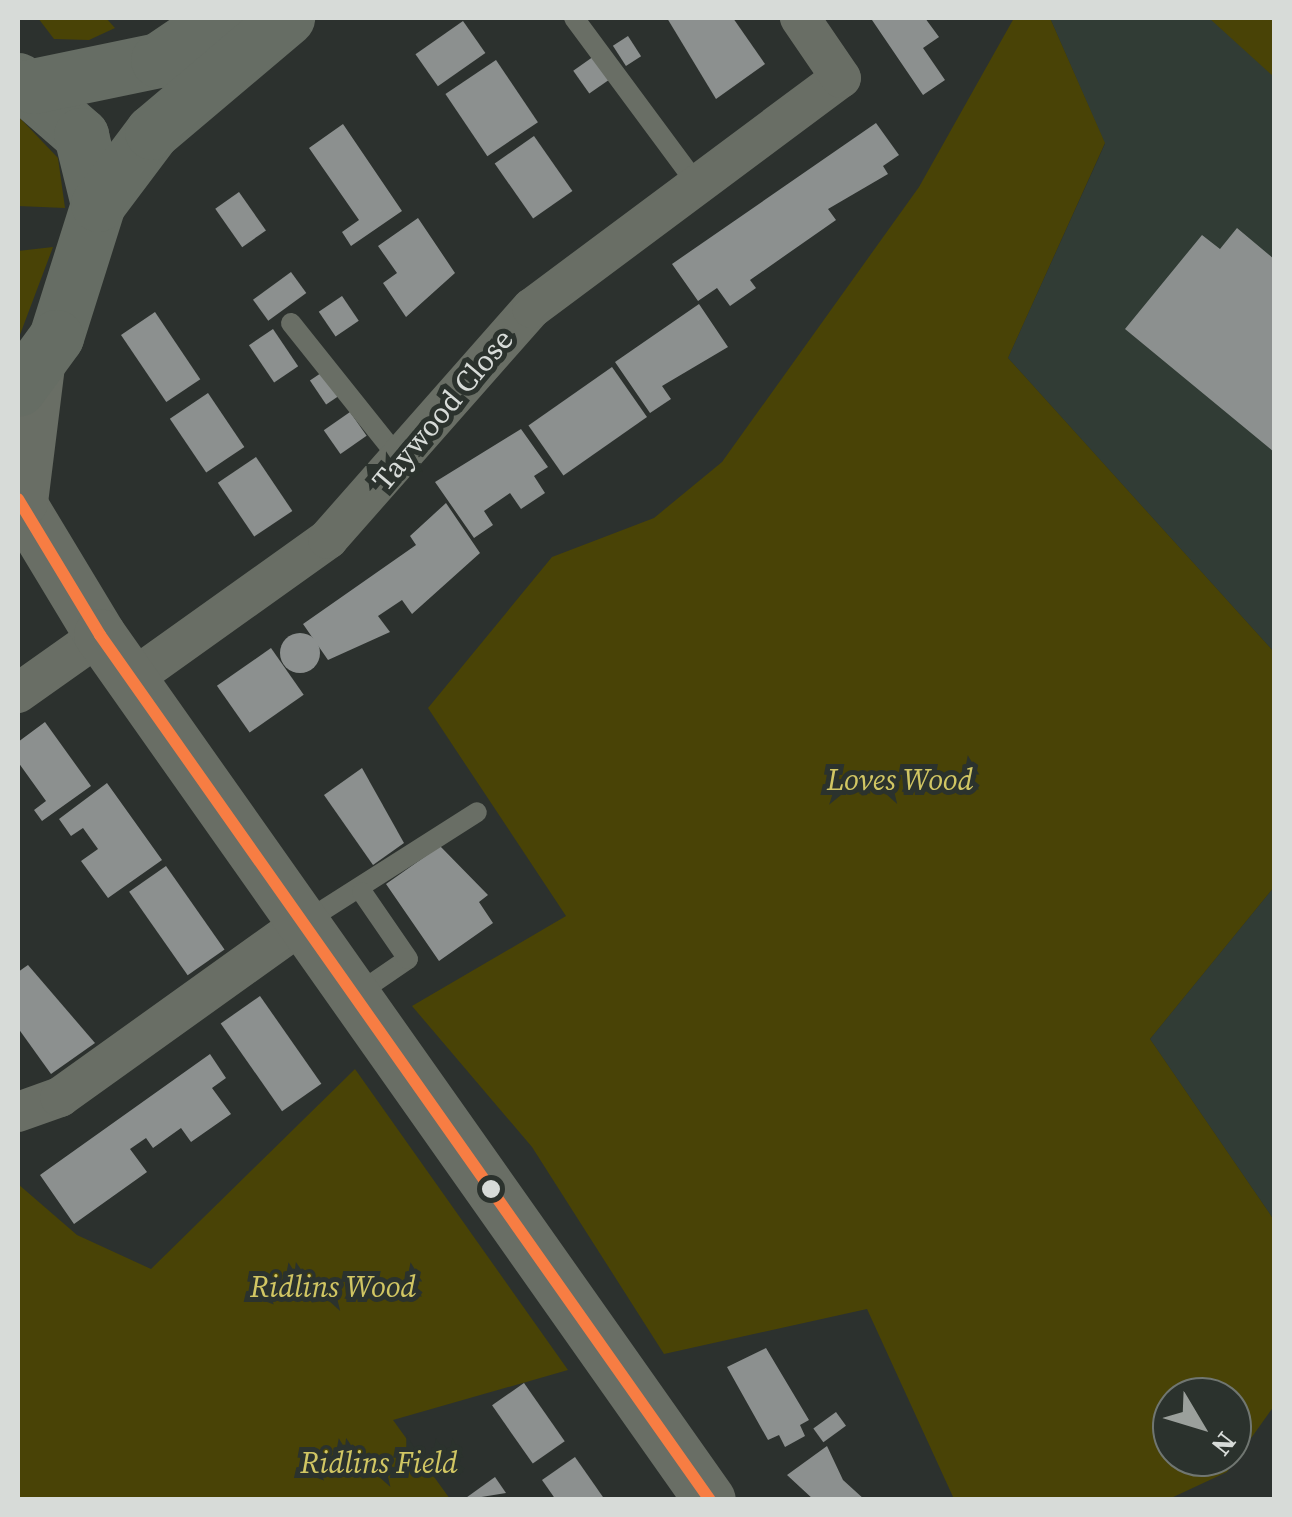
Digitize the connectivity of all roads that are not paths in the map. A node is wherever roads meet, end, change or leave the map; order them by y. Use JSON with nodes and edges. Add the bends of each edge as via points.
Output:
{"nodes":[{"id":1,"x":220,"y":18,"type":"edge"},
{"id":2,"x":287,"y":18,"type":"edge"},
{"id":3,"x":574,"y":18,"type":"edge"},
{"id":4,"x":800,"y":18,"type":"edge"},
{"id":5,"x":25,"y":83,"type":"edge"},
{"id":6,"x":698,"y":184,"type":"junction"},
{"id":7,"x":98,"y":204,"type":"junction"},
{"id":8,"x":291,"y":324,"type":"dead end"},
{"id":9,"x":28,"y":377,"type":"edge"},
{"id":10,"x":401,"y":461,"type":"junction"},
{"id":11,"x":20,"y":501,"type":"edge"},
{"id":12,"x":100,"y":634,"type":"junction"},
{"id":13,"x":132,"y":679,"type":"junction"},
{"id":14,"x":18,"y":693,"type":"edge"},
{"id":15,"x":477,"y":812,"type":"dead end"},
{"id":16,"x":362,"y":892,"type":"junction"},
{"id":17,"x":303,"y":923,"type":"junction"},
{"id":18,"x":354,"y":996,"type":"junction"},
{"id":19,"x":18,"y":1112,"type":"edge"},
{"id":20,"x":710,"y":1500,"type":"edge"}],
"edges":[{"from":1,"to":5,"type":"highway","via":[[158,60]]},
{"from":2,"to":7,"type":"highway","via":[[152,132]]},
{"from":3,"to":6,"type":"lane"},
{"from":4,"to":6,"type":"street","name":"Taywood Close","via":[[841,78]]},
{"from":5,"to":7,"type":"highway","via":[[81,135]]},
{"from":6,"to":10,"type":"street","name":"Taywood Close","via":[[487,349]]},
{"from":7,"to":9,"type":"highway","via":[[72,298]]},
{"from":8,"to":10,"type":"lane"},
{"from":9,"to":11,"type":"street"},
{"from":10,"to":13,"type":"street","name":"Taywood Close","via":[[301,562]]},
{"from":11,"to":12,"type":"street"},
{"from":12,"to":13,"type":"street"},
{"from":12,"to":14,"type":"street"},
{"from":13,"to":17,"type":"street"},
{"from":15,"to":16,"type":"lane"},
{"from":16,"to":17,"type":"lane"},
{"from":16,"to":18,"type":"lane","via":[[408,959]]},
{"from":17,"to":18,"type":"street"},
{"from":17,"to":19,"type":"street","via":[[60,1096]]},
{"from":18,"to":20,"type":"street"}]}
